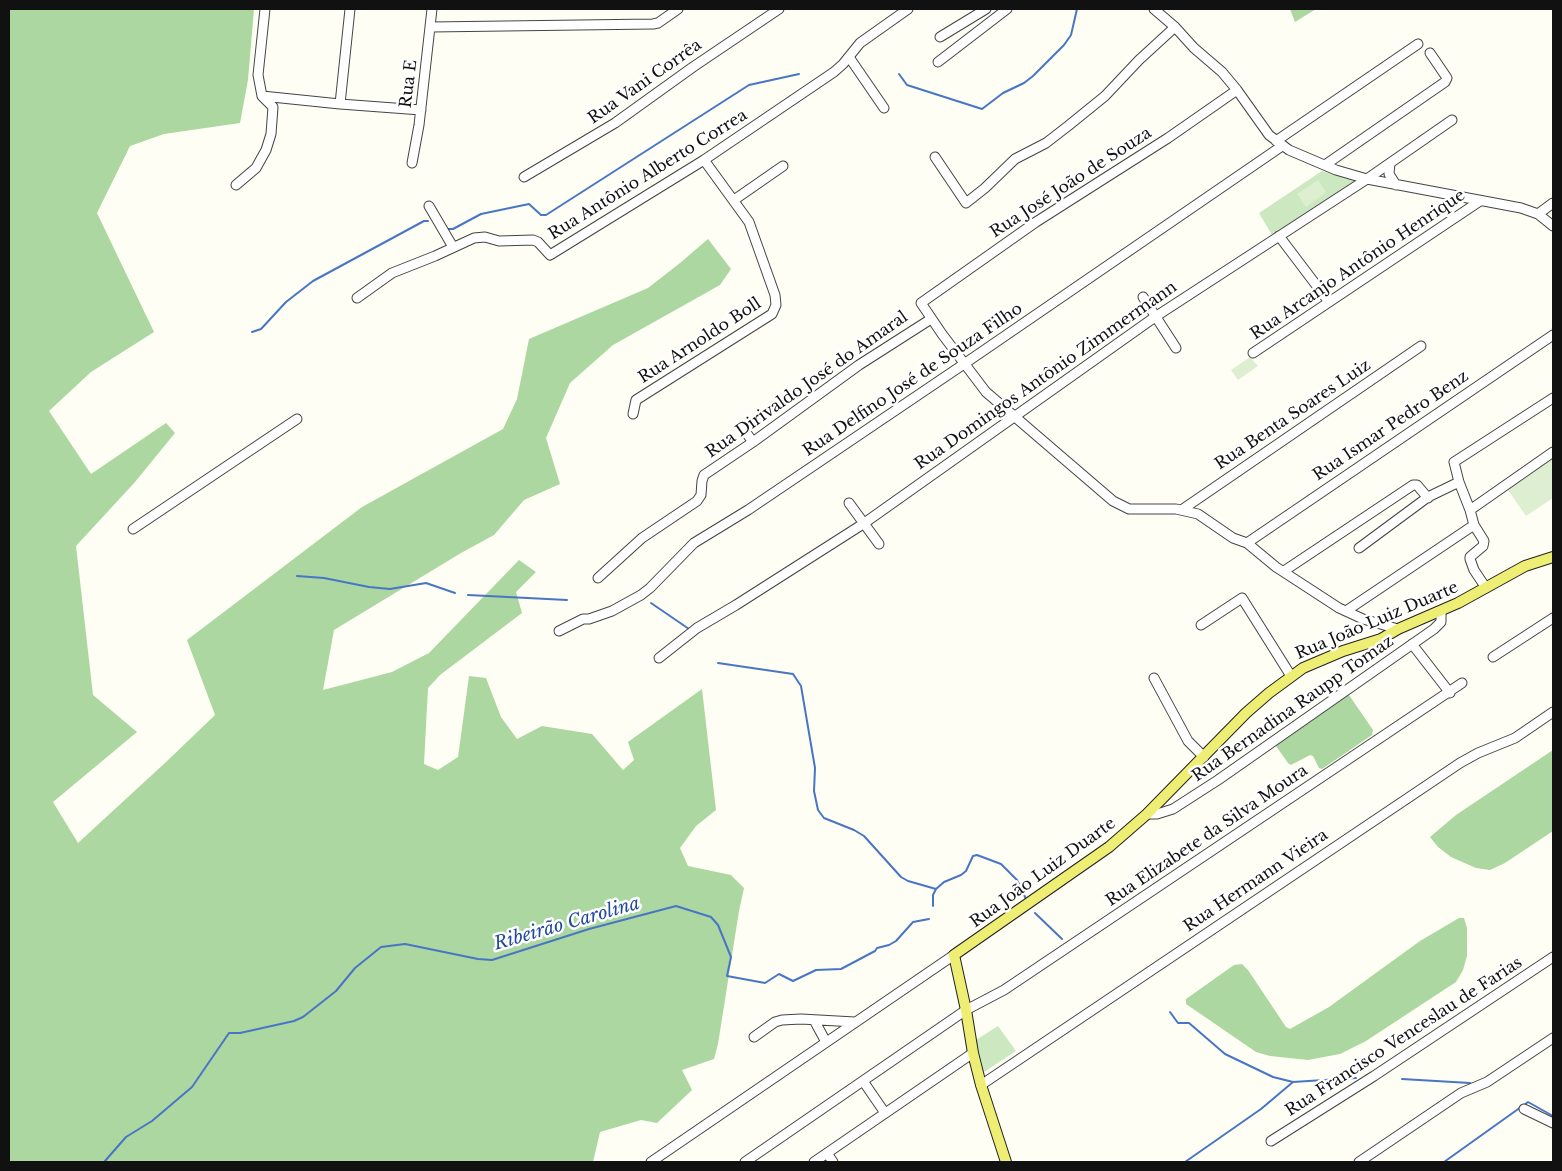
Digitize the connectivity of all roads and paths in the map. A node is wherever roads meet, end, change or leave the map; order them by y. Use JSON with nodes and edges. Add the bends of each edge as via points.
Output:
{"nodes":[{"id":1,"x":265,"y":9,"type":"edge"},
{"id":2,"x":350,"y":9,"type":"edge"},
{"id":3,"x":432,"y":9,"type":"edge"},
{"id":4,"x":678,"y":9,"type":"edge"},
{"id":5,"x":779,"y":9,"type":"edge"},
{"id":6,"x":908,"y":9,"type":"edge"},
{"id":7,"x":986,"y":9,"type":"edge"},
{"id":8,"x":1007,"y":9,"type":"edge"},
{"id":9,"x":1154,"y":9,"type":"edge"},
{"id":10,"x":993,"y":20,"type":"junction"},
{"id":11,"x":431,"y":27,"type":"junction"},
{"id":12,"x":1175,"y":27,"type":"junction"},
{"id":13,"x":940,"y":37,"type":"dead end"},
{"id":14,"x":1418,"y":44,"type":"dead end"},
{"id":15,"x":1430,"y":53,"type":"dead end"},
{"id":16,"x":849,"y":57,"type":"junction"},
{"id":17,"x":938,"y":62,"type":"dead end"},
{"id":18,"x":1237,"y":90,"type":"junction"},
{"id":19,"x":262,"y":96,"type":"junction"},
{"id":20,"x":340,"y":104,"type":"junction"},
{"id":21,"x":884,"y":108,"type":"dead end"},
{"id":22,"x":421,"y":110,"type":"junction"},
{"id":23,"x":1452,"y":120,"type":"dead end"},
{"id":24,"x":1279,"y":143,"type":"junction"},
{"id":25,"x":934,"y":157,"type":"dead end"},
{"id":26,"x":704,"y":160,"type":"junction"},
{"id":27,"x":412,"y":163,"type":"dead end"},
{"id":28,"x":1390,"y":163,"type":"junction"},
{"id":29,"x":783,"y":166,"type":"dead end"},
{"id":30,"x":1325,"y":166,"type":"junction"},
{"id":31,"x":524,"y":177,"type":"dead end"},
{"id":32,"x":1367,"y":179,"type":"junction"},
{"id":33,"x":236,"y":185,"type":"dead end"},
{"id":34,"x":1396,"y":185,"type":"junction"},
{"id":35,"x":734,"y":200,"type":"junction"},
{"id":36,"x":1480,"y":201,"type":"junction"},
{"id":37,"x":1553,"y":203,"type":"edge"},
{"id":38,"x":429,"y":206,"type":"dead end"},
{"id":39,"x":1538,"y":214,"type":"junction"},
{"id":40,"x":1553,"y":226,"type":"edge"},
{"id":41,"x":1278,"y":236,"type":"junction"},
{"id":42,"x":453,"y":247,"type":"junction"},
{"id":43,"x":1143,"y":297,"type":"dead end"},
{"id":44,"x":357,"y":298,"type":"dead end"},
{"id":45,"x":1329,"y":302,"type":"junction"},
{"id":46,"x":1154,"y":317,"type":"junction"},
{"id":47,"x":931,"y":319,"type":"junction"},
{"id":48,"x":1553,"y":335,"type":"edge"},
{"id":49,"x":1421,"y":346,"type":"dead end"},
{"id":50,"x":1176,"y":348,"type":"dead end"},
{"id":51,"x":1253,"y":353,"type":"dead end"},
{"id":52,"x":964,"y":364,"type":"junction"},
{"id":53,"x":1553,"y":398,"type":"edge"},
{"id":54,"x":633,"y":414,"type":"dead end"},
{"id":55,"x":1015,"y":416,"type":"junction"},
{"id":56,"x":297,"y":419,"type":"dead end"},
{"id":57,"x":742,"y":426,"type":"dead end"},
{"id":58,"x":753,"y":442,"type":"junction"},
{"id":59,"x":1553,"y":452,"type":"edge"},
{"id":60,"x":1459,"y":482,"type":"junction"},
{"id":61,"x":1428,"y":498,"type":"junction"},
{"id":62,"x":849,"y":503,"type":"dead end"},
{"id":63,"x":1183,"y":509,"type":"junction"},
{"id":64,"x":1470,"y":510,"type":"junction"},
{"id":65,"x":863,"y":524,"type":"junction"},
{"id":66,"x":1474,"y":525,"type":"junction"},
{"id":67,"x":133,"y":529,"type":"dead end"},
{"id":68,"x":1247,"y":543,"type":"junction"},
{"id":69,"x":879,"y":544,"type":"dead end"},
{"id":70,"x":1359,"y":548,"type":"dead end"},
{"id":71,"x":1553,"y":557,"type":"edge"},
{"id":72,"x":1284,"y":571,"type":"junction"},
{"id":73,"x":598,"y":578,"type":"dead end"},
{"id":74,"x":1486,"y":588,"type":"junction"},
{"id":75,"x":1346,"y":611,"type":"junction"},
{"id":76,"x":1441,"y":612,"type":"junction"},
{"id":77,"x":1553,"y":618,"type":"edge"},
{"id":78,"x":1201,"y":625,"type":"dead end"},
{"id":79,"x":1398,"y":629,"type":"junction"},
{"id":80,"x":559,"y":630,"type":"dead end"},
{"id":81,"x":1412,"y":644,"type":"junction"},
{"id":82,"x":1493,"y":657,"type":"dead end"},
{"id":83,"x":659,"y":658,"type":"dead end"},
{"id":84,"x":1291,"y":676,"type":"junction"},
{"id":85,"x":1154,"y":678,"type":"dead end"},
{"id":86,"x":1462,"y":683,"type":"dead end"},
{"id":87,"x":1450,"y":693,"type":"junction"},
{"id":88,"x":1553,"y":712,"type":"edge"},
{"id":89,"x":1204,"y":756,"type":"junction"},
{"id":90,"x":1147,"y":814,"type":"junction"},
{"id":91,"x":954,"y":955,"type":"junction"},
{"id":92,"x":1553,"y":957,"type":"edge"},
{"id":93,"x":966,"y":1010,"type":"junction"},
{"id":94,"x":814,"y":1020,"type":"junction"},
{"id":95,"x":855,"y":1022,"type":"junction"},
{"id":96,"x":754,"y":1037,"type":"dead end"},
{"id":97,"x":1553,"y":1038,"type":"edge"},
{"id":98,"x":826,"y":1042,"type":"junction"},
{"id":99,"x":973,"y":1053,"type":"junction"},
{"id":100,"x":863,"y":1081,"type":"junction"},
{"id":101,"x":981,"y":1084,"type":"junction"},
{"id":102,"x":1524,"y":1109,"type":"dead end"},
{"id":103,"x":885,"y":1114,"type":"junction"},
{"id":104,"x":1553,"y":1123,"type":"edge"},
{"id":105,"x":1272,"y":1142,"type":"dead end"},
{"id":106,"x":827,"y":1153,"type":"junction"},
{"id":107,"x":651,"y":1162,"type":"edge"},
{"id":108,"x":744,"y":1162,"type":"edge"},
{"id":109,"x":814,"y":1162,"type":"edge"},
{"id":110,"x":833,"y":1162,"type":"edge"},
{"id":111,"x":1006,"y":1162,"type":"edge"},
{"id":112,"x":1358,"y":1162,"type":"edge"}],
"edges":[{"from":1,"to":19,"type":"street","via":[[258,75]]},
{"from":2,"to":20,"type":"street"},
{"from":3,"to":11,"type":"street","name":"Rua E"},
{"from":4,"to":11,"type":"street","via":[[653,24]]},
{"from":5,"to":31,"type":"street","name":"Rua Vani Corrêa","via":[[615,124]]},
{"from":6,"to":16,"type":"street","name":"Rua Antônio Alberto Correa","via":[[860,43]]},
{"from":7,"to":10,"type":"street"},
{"from":7,"to":13,"type":"street"},
{"from":8,"to":10,"type":"street"},
{"from":9,"to":12,"type":"street"},
{"from":10,"to":17,"type":"street"},
{"from":11,"to":22,"type":"street","name":"Rua E"},
{"from":12,"to":18,"type":"street"},
{"from":12,"to":25,"type":"street","via":[[1105,96],[1046,143],[1015,159],[966,203]]},
{"from":14,"to":24,"type":"street","name":"Rua Delfino José de Souza Filho"},
{"from":15,"to":30,"type":"street","via":[[1447,78],[1446,82]]},
{"from":16,"to":21,"type":"street"},
{"from":16,"to":26,"type":"street","name":"Rua Antônio Alberto Correa","via":[[834,72]]},
{"from":18,"to":24,"type":"street","via":[[1257,121]]},
{"from":18,"to":47,"type":"street","name":"Rua José João de Souza","via":[[1036,222],[921,303]]},
{"from":19,"to":20,"type":"street"},
{"from":19,"to":33,"type":"street","via":[[273,107],[271,134],[256,168]]},
{"from":20,"to":22,"type":"street"},
{"from":22,"to":27,"type":"street","name":"Rua E"},
{"from":23,"to":28,"type":"street","name":"Rua Domingos Antônio Zimmermann"},
{"from":24,"to":30,"type":"street"},
{"from":24,"to":52,"type":"street","name":"Rua Delfino José de Souza Filho"},
{"from":26,"to":35,"type":"street","name":"Rua Arnoldo Boll"},
{"from":26,"to":42,"type":"street","name":"Rua Antônio Alberto Correa","via":[[550,255],[538,242],[525,239],[499,241],[479,237]]},
{"from":28,"to":32,"type":"street","name":"Rua Domingos Antônio Zimmermann"},
{"from":28,"to":34,"type":"street","via":[[1389,174]]},
{"from":29,"to":35,"type":"street"},
{"from":30,"to":32,"type":"street"},
{"from":32,"to":34,"type":"street"},
{"from":32,"to":41,"type":"street","name":"Rua Domingos Antônio Zimmermann"},
{"from":34,"to":36,"type":"street"},
{"from":35,"to":54,"type":"street","name":"Rua Arnoldo Boll","via":[[749,222],[760,250],[776,300],[775,310],[636,400]]},
{"from":36,"to":39,"type":"street"},
{"from":36,"to":45,"type":"street","name":"Rua Arcanjo Antônio Henrique"},
{"from":37,"to":39,"type":"street"},
{"from":38,"to":42,"type":"street"},
{"from":39,"to":40,"type":"street"},
{"from":41,"to":45,"type":"street"},
{"from":41,"to":46,"type":"street","name":"Rua Domingos Antônio Zimmermann"},
{"from":42,"to":44,"type":"street","name":"Rua Antônio Alberto Correa","via":[[392,273]]},
{"from":43,"to":46,"type":"street"},
{"from":45,"to":51,"type":"street","name":"Rua Arcanjo Antônio Henrique"},
{"from":46,"to":50,"type":"street"},
{"from":46,"to":55,"type":"street","name":"Rua Domingos Antônio Zimmermann"},
{"from":47,"to":52,"type":"street"},
{"from":47,"to":58,"type":"street","name":"Rua Dirivaldo José do Amaral","via":[[860,365]]},
{"from":48,"to":68,"type":"street","name":"Rua Ismar Pedro Benz"},
{"from":49,"to":63,"type":"street","name":"Rua Benta Soares Luiz"},
{"from":52,"to":55,"type":"street","via":[[986,392]]},
{"from":52,"to":80,"type":"street","name":"Rua Delfino José de Souza Filho","via":[[694,543],[641,595]]},
{"from":53,"to":60,"type":"street","via":[[1454,462]]},
{"from":55,"to":63,"type":"street","via":[[1119,504],[1136,510]]},
{"from":55,"to":65,"type":"street","name":"Rua Domingos Antônio Zimmermann"},
{"from":56,"to":67,"type":"street"},
{"from":57,"to":58,"type":"street"},
{"from":58,"to":73,"type":"street","name":"Rua Dirivaldo José do Amaral","via":[[704,475],[697,501],[642,538]]},
{"from":59,"to":64,"type":"street"},
{"from":60,"to":61,"type":"street"},
{"from":60,"to":64,"type":"street"},
{"from":61,"to":70,"type":"street"},
{"from":61,"to":72,"type":"street","via":[[1417,485],[1414,486]]},
{"from":62,"to":65,"type":"street"},
{"from":63,"to":68,"type":"street","via":[[1198,514],[1233,538]]},
{"from":64,"to":66,"type":"street"},
{"from":65,"to":69,"type":"street"},
{"from":65,"to":83,"type":"street","name":"Rua Domingos Antônio Zimmermann","via":[[697,628]]},
{"from":66,"to":74,"type":"street","via":[[1484,544],[1470,557],[1470,563]]},
{"from":66,"to":75,"type":"street"},
{"from":68,"to":72,"type":"street"},
{"from":71,"to":74,"type":"main road","name":"Rua João Luiz Duarte","via":[[1525,566]]},
{"from":72,"to":75,"type":"street"},
{"from":74,"to":76,"type":"main road","name":"Rua João Luiz Duarte"},
{"from":75,"to":79,"type":"street"},
{"from":76,"to":79,"type":"main road","name":"Rua João Luiz Duarte"},
{"from":76,"to":81,"type":"street","name":"Rua Bernadina Raupp Tomaz","via":[[1438,625]]},
{"from":77,"to":82,"type":"street"},
{"from":78,"to":84,"type":"street","via":[[1242,598]]},
{"from":79,"to":84,"type":"main road","name":"Rua João Luiz Duarte","via":[[1381,639],[1312,663]]},
{"from":81,"to":87,"type":"street"},
{"from":81,"to":90,"type":"street","name":"Rua Bernadina Raupp Tomaz","via":[[1173,809]]},
{"from":84,"to":89,"type":"main road","name":"Rua João Luiz Duarte","via":[[1246,713]]},
{"from":85,"to":89,"type":"street","via":[[1188,741]]},
{"from":86,"to":87,"type":"street","name":"Rua Elizabete da Silva Moura"},
{"from":87,"to":93,"type":"street","name":"Rua Elizabete da Silva Moura","via":[[1004,990]]},
{"from":88,"to":101,"type":"street","name":"Rua Hermann Vieira","via":[[1515,738],[1460,762]]},
{"from":89,"to":90,"type":"main road","name":"Rua João Luiz Duarte"},
{"from":90,"to":91,"type":"main road","name":"Rua João Luiz Duarte","via":[[1093,860]]},
{"from":91,"to":93,"type":"main road"},
{"from":91,"to":95,"type":"street","name":"Rua João Luiz Duarte"},
{"from":92,"to":105,"type":"street","name":"Rua Francisco Venceslau de Farias"},
{"from":93,"to":99,"type":"main road"},
{"from":93,"to":100,"type":"street","name":"Rua Elizabete da Silva Moura"},
{"from":94,"to":95,"type":"street"},
{"from":94,"to":96,"type":"street","via":[[782,1020]]},
{"from":94,"to":98,"type":"street"},
{"from":95,"to":98,"type":"street","name":"Rua João Luiz Duarte"},
{"from":97,"to":112,"type":"street","via":[[1488,1082],[1461,1093]]},
{"from":98,"to":107,"type":"street","name":"Rua João Luiz Duarte"},
{"from":99,"to":101,"type":"main road"},
{"from":99,"to":103,"type":"street"},
{"from":100,"to":103,"type":"street"},
{"from":100,"to":108,"type":"street","name":"Rua Elizabete da Silva Moura"},
{"from":101,"to":111,"type":"main road"},
{"from":102,"to":104,"type":"street"},
{"from":103,"to":106,"type":"street"},
{"from":106,"to":109,"type":"street"},
{"from":106,"to":110,"type":"street"}]}
